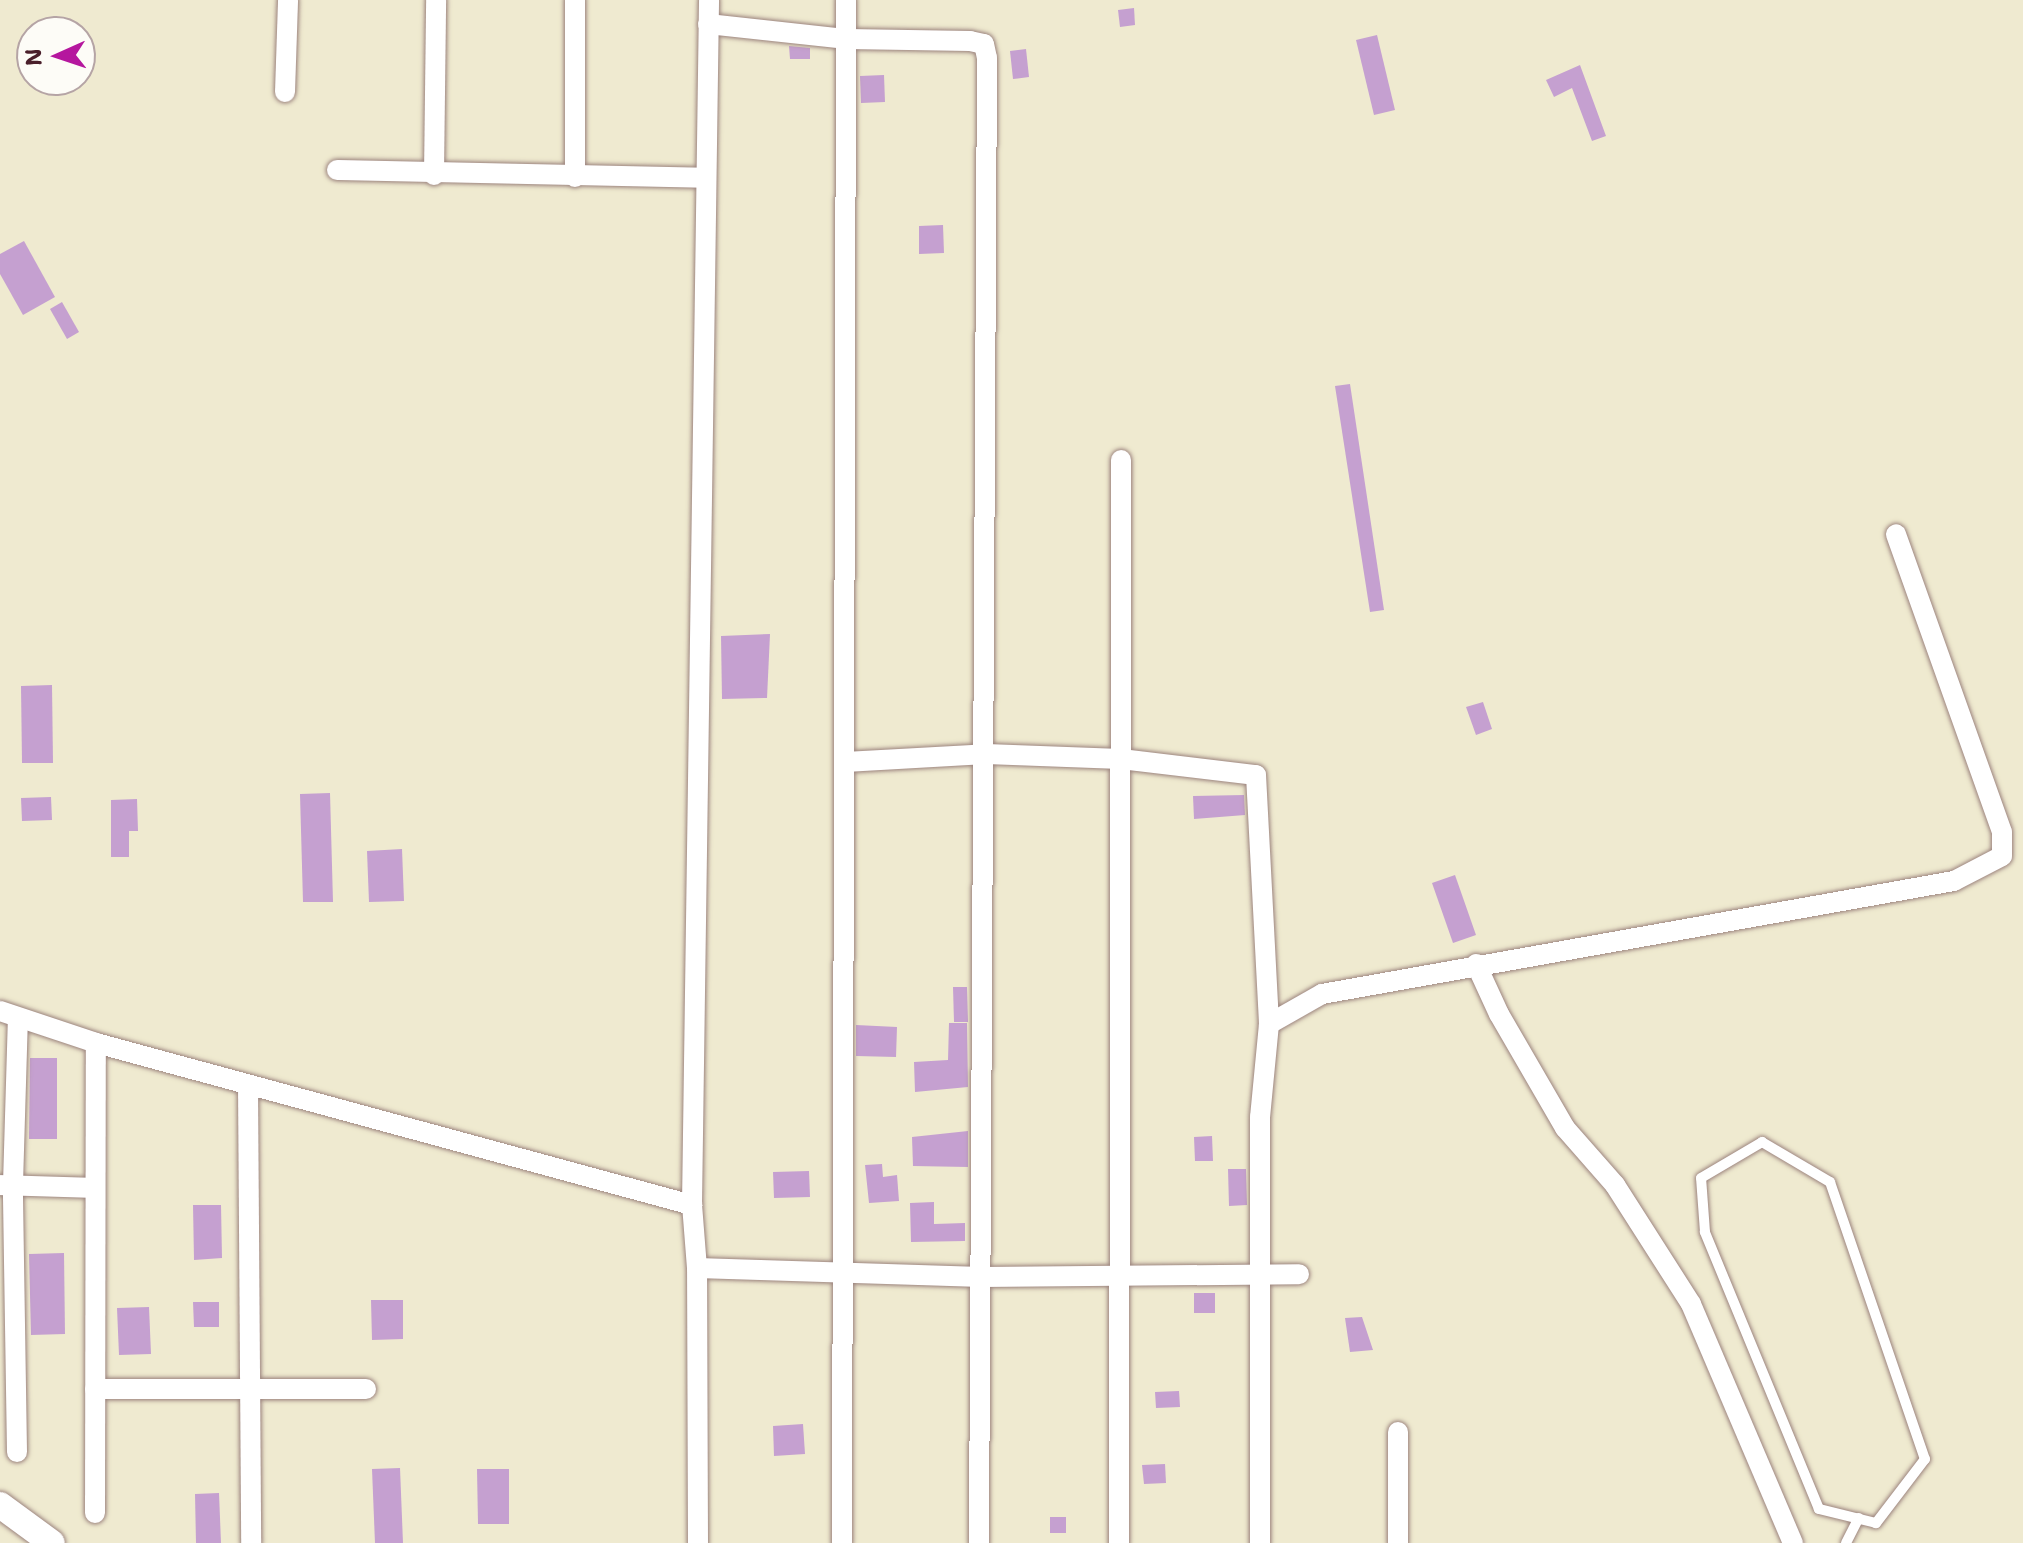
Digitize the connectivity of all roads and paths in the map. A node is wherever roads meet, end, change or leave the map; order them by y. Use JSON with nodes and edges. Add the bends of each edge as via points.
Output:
{"nodes":[{"id":1,"x":288,"y":0,"type":"edge"},
{"id":2,"x":436,"y":0,"type":"edge"},
{"id":3,"x":575,"y":0,"type":"edge"},
{"id":4,"x":709,"y":0,"type":"edge"},
{"id":5,"x":846,"y":0,"type":"edge"},
{"id":6,"x":708,"y":24,"type":"junction"},
{"id":7,"x":847,"y":39,"type":"junction"},
{"id":8,"x":285,"y":92,"type":"dead end"},
{"id":9,"x":337,"y":170,"type":"dead end"},
{"id":10,"x":434,"y":175,"type":"junction"},
{"id":11,"x":575,"y":177,"type":"junction"},
{"id":12,"x":706,"y":178,"type":"junction"},
{"id":13,"x":1121,"y":460,"type":"dead end"},
{"id":14,"x":1896,"y":534,"type":"dead end"},
{"id":15,"x":986,"y":754,"type":"junction"},
{"id":16,"x":1121,"y":759,"type":"junction"},
{"id":17,"x":845,"y":762,"type":"junction"},
{"id":18,"x":1476,"y":964,"type":"junction"},
{"id":19,"x":9,"y":1015,"type":"edge"},
{"id":20,"x":1269,"y":1024,"type":"junction"},
{"id":21,"x":96,"y":1043,"type":"junction"},
{"id":22,"x":248,"y":1085,"type":"junction"},
{"id":23,"x":6,"y":1184,"type":"edge"},
{"id":24,"x":95,"y":1188,"type":"junction"},
{"id":25,"x":692,"y":1205,"type":"junction"},
{"id":26,"x":697,"y":1268,"type":"junction"},
{"id":27,"x":841,"y":1274,"type":"junction"},
{"id":28,"x":1299,"y":1274,"type":"dead end"},
{"id":29,"x":1258,"y":1276,"type":"junction"},
{"id":30,"x":982,"y":1277,"type":"junction"},
{"id":31,"x":1120,"y":1278,"type":"junction"},
{"id":32,"x":95,"y":1389,"type":"junction"},
{"id":33,"x":249,"y":1389,"type":"junction"},
{"id":34,"x":366,"y":1389,"type":"dead end"},
{"id":35,"x":1398,"y":1432,"type":"dead end"},
{"id":36,"x":17,"y":1452,"type":"dead end"},
{"id":37,"x":0,"y":1505,"type":"edge"},
{"id":38,"x":95,"y":1513,"type":"dead end"},
{"id":39,"x":1859,"y":1518,"type":"junction"},
{"id":40,"x":52,"y":1543,"type":"edge"},
{"id":41,"x":251,"y":1543,"type":"edge"},
{"id":42,"x":698,"y":1543,"type":"edge"},
{"id":43,"x":842,"y":1543,"type":"edge"},
{"id":44,"x":979,"y":1543,"type":"edge"},
{"id":45,"x":1119,"y":1543,"type":"edge"},
{"id":46,"x":1260,"y":1543,"type":"edge"},
{"id":47,"x":1398,"y":1543,"type":"edge"},
{"id":48,"x":1793,"y":1543,"type":"edge"},
{"id":49,"x":1846,"y":1543,"type":"edge"}],
"edges":[{"from":1,"to":8,"type":"street"},
{"from":2,"to":10,"type":"street"},
{"from":3,"to":11,"type":"street"},
{"from":4,"to":6,"type":"street"},
{"from":5,"to":7,"type":"street"},
{"from":6,"to":7,"type":"street"},
{"from":6,"to":12,"type":"street"},
{"from":7,"to":15,"type":"street","via":[[970,41],[984,44],[987,58]]},
{"from":7,"to":17,"type":"street"},
{"from":9,"to":10,"type":"street"},
{"from":10,"to":11,"type":"street"},
{"from":11,"to":12,"type":"street"},
{"from":12,"to":25,"type":"street"},
{"from":13,"to":16,"type":"street"},
{"from":14,"to":18,"type":"street","via":[[2002,832],[2002,856],[1954,881]]},
{"from":15,"to":16,"type":"street"},
{"from":15,"to":17,"type":"street"},
{"from":15,"to":30,"type":"street"},
{"from":16,"to":20,"type":"street","via":[[1256,775]]},
{"from":16,"to":31,"type":"street"},
{"from":17,"to":27,"type":"street"},
{"from":18,"to":20,"type":"street","via":[[1322,994]]},
{"from":18,"to":48,"type":"street","via":[[1565,1128],[1615,1185],[1691,1304]]},
{"from":19,"to":21,"type":"street"},
{"from":19,"to":23,"type":"street"},
{"from":20,"to":29,"type":"street","via":[[1260,1117]]},
{"from":21,"to":22,"type":"street"},
{"from":21,"to":24,"type":"street"},
{"from":22,"to":25,"type":"street"},
{"from":22,"to":33,"type":"street"},
{"from":23,"to":24,"type":"street"},
{"from":23,"to":36,"type":"street"},
{"from":24,"to":32,"type":"street"},
{"from":25,"to":26,"type":"street"},
{"from":26,"to":27,"type":"street"},
{"from":26,"to":42,"type":"street"},
{"from":27,"to":30,"type":"street"},
{"from":27,"to":43,"type":"street"},
{"from":28,"to":29,"type":"street"},
{"from":29,"to":31,"type":"street"},
{"from":29,"to":46,"type":"street"},
{"from":30,"to":31,"type":"street"},
{"from":30,"to":44,"type":"street"},
{"from":31,"to":45,"type":"street"},
{"from":32,"to":33,"type":"street"},
{"from":32,"to":38,"type":"street"},
{"from":33,"to":34,"type":"street"},
{"from":33,"to":41,"type":"street"},
{"from":35,"to":47,"type":"street"},
{"from":37,"to":40,"type":"street"},
{"from":39,"to":39,"type":"lane","via":[[1876,1523],[1925,1459],[1830,1182],[1762,1142],[1701,1178],[1705,1232],[1819,1509]]},
{"from":39,"to":49,"type":"lane"}]}
